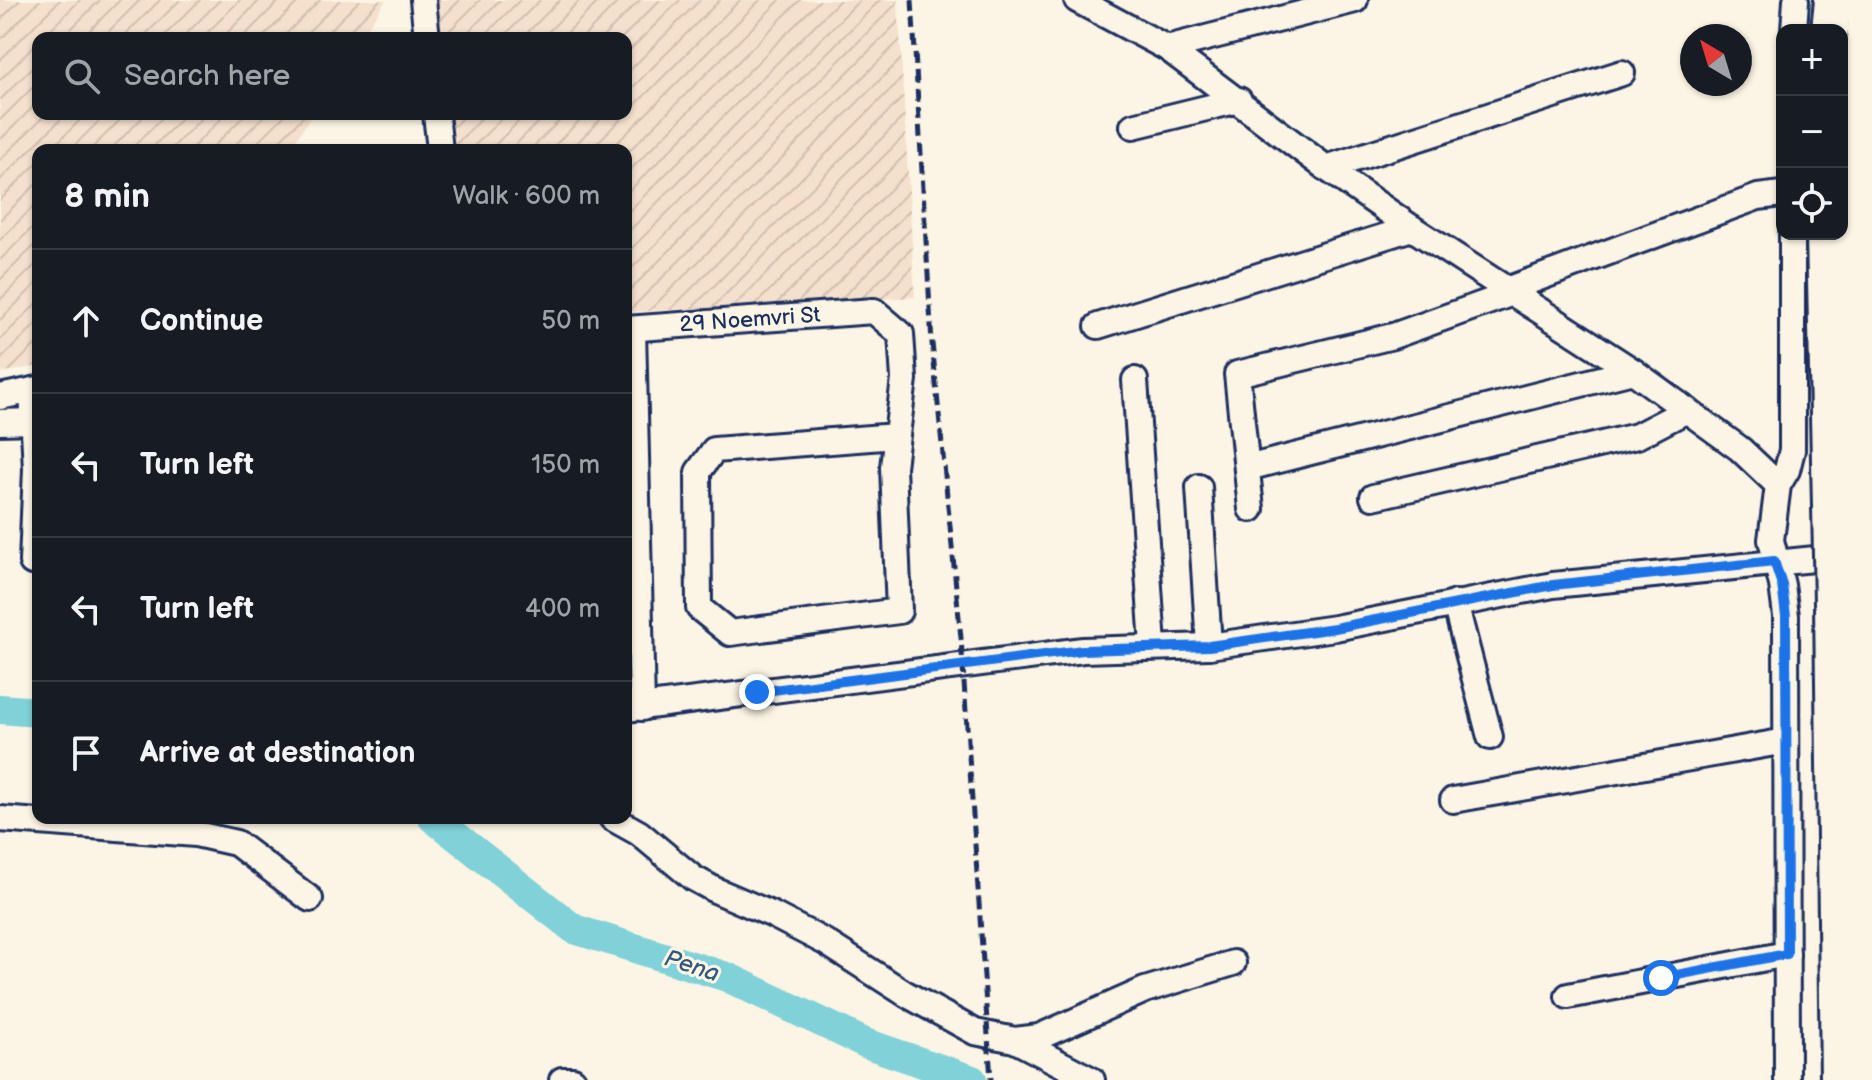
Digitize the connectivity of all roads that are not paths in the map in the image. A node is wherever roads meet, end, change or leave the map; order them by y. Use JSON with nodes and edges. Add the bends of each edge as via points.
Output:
{"nodes":[{"id":1,"x":423,"y":0,"type":"edge"},
{"id":2,"x":1077,"y":0,"type":"edge"},
{"id":3,"x":1355,"y":0,"type":"edge"},
{"id":4,"x":1796,"y":0,"type":"edge"},
{"id":5,"x":1833,"y":0,"type":"edge"},
{"id":6,"x":1868,"y":0,"type":"edge"},
{"id":7,"x":1794,"y":24,"type":"edge"},
{"id":8,"x":1831,"y":24,"type":"edge"},
{"id":9,"x":426,"y":32,"type":"edge"},
{"id":10,"x":1167,"y":48,"type":"junction"},
{"id":11,"x":1622,"y":73,"type":"dead end"},
{"id":12,"x":1239,"y":100,"type":"junction"},
{"id":13,"x":437,"y":120,"type":"edge"},
{"id":14,"x":1133,"y":126,"type":"dead end"},
{"id":15,"x":439,"y":144,"type":"edge"},
{"id":16,"x":1326,"y":168,"type":"junction"},
{"id":17,"x":1776,"y":195,"type":"edge"},
{"id":18,"x":1412,"y":228,"type":"junction"},
{"id":19,"x":1792,"y":240,"type":"edge"},
{"id":20,"x":1825,"y":240,"type":"edge"},
{"id":21,"x":1510,"y":292,"type":"junction"},
{"id":22,"x":1098,"y":326,"type":"dead end"},
{"id":23,"x":632,"y":329,"type":"edge"},
{"id":24,"x":1633,"y":371,"type":"junction"},
{"id":25,"x":1135,"y":380,"type":"dead end"},
{"id":26,"x":32,"y":391,"type":"edge"},
{"id":27,"x":0,"y":397,"type":"edge"},
{"id":28,"x":1687,"y":410,"type":"junction"},
{"id":29,"x":32,"y":421,"type":"edge"},
{"id":30,"x":0,"y":422,"type":"edge"},
{"id":31,"x":896,"y":436,"type":"junction"},
{"id":32,"x":1247,"y":468,"type":"junction"},
{"id":33,"x":1778,"y":485,"type":"junction"},
{"id":34,"x":1199,"y":487,"type":"dead end"},
{"id":35,"x":1373,"y":497,"type":"dead end"},
{"id":36,"x":1847,"y":508,"type":"junction"},
{"id":37,"x":1251,"y":509,"type":"dead end"},
{"id":38,"x":632,"y":544,"type":"edge"},
{"id":39,"x":1872,"y":554,"type":"edge"},
{"id":40,"x":1774,"y":561,"type":"junction"},
{"id":41,"x":1455,"y":603,"type":"junction"},
{"id":42,"x":1848,"y":603,"type":"junction"},
{"id":43,"x":1153,"y":646,"type":"junction"},
{"id":44,"x":1209,"y":646,"type":"junction"},
{"id":45,"x":634,"y":708,"type":"edge"},
{"id":46,"x":1872,"y":730,"type":"edge"},
{"id":47,"x":1490,"y":737,"type":"dead end"},
{"id":48,"x":1786,"y":741,"type":"junction"},
{"id":49,"x":1453,"y":800,"type":"dead end"},
{"id":50,"x":0,"y":819,"type":"edge"},
{"id":51,"x":32,"y":821,"type":"edge"},
{"id":52,"x":65,"y":824,"type":"edge"},
{"id":53,"x":623,"y":824,"type":"edge"},
{"id":54,"x":310,"y":899,"type":"dead end"},
{"id":55,"x":1787,"y":954,"type":"junction"},
{"id":56,"x":1233,"y":963,"type":"dead end"},
{"id":57,"x":1568,"y":996,"type":"dead end"},
{"id":58,"x":1015,"y":1040,"type":"junction"},
{"id":59,"x":562,"y":1080,"type":"edge"},
{"id":60,"x":573,"y":1080,"type":"edge"},
{"id":61,"x":1092,"y":1080,"type":"edge"},
{"id":62,"x":1787,"y":1080,"type":"edge"},
{"id":63,"x":1839,"y":1080,"type":"edge"},
{"id":64,"x":1869,"y":1080,"type":"edge"}],
"edges":[{"from":1,"to":9,"type":"street"},
{"from":2,"to":10,"type":"street"},
{"from":3,"to":10,"type":"street"},
{"from":4,"to":7,"type":"street"},
{"from":5,"to":8,"type":"highway"},
{"from":6,"to":36,"type":"highway","via":[[1856,173]]},
{"from":10,"to":12,"type":"street"},
{"from":11,"to":16,"type":"street"},
{"from":12,"to":14,"type":"street"},
{"from":12,"to":16,"type":"street"},
{"from":13,"to":15,"type":"street"},
{"from":16,"to":18,"type":"street"},
{"from":17,"to":21,"type":"street","via":[[1758,197]]},
{"from":18,"to":21,"type":"street"},
{"from":18,"to":22,"type":"street"},
{"from":19,"to":33,"type":"street","via":[[1792,450]]},
{"from":20,"to":36,"type":"highway"},
{"from":21,"to":24,"type":"street"},
{"from":21,"to":32,"type":"street","via":[[1393,336],[1237,374]]},
{"from":23,"to":31,"type":"street","name":"29 Noemvri St","via":[[874,311],[901,334],[904,379]]},
{"from":24,"to":28,"type":"street"},
{"from":24,"to":32,"type":"street"},
{"from":25,"to":43,"type":"street"},
{"from":26,"to":27,"type":"street"},
{"from":28,"to":33,"type":"street"},
{"from":28,"to":35,"type":"street","via":[[1637,436]]},
{"from":29,"to":30,"type":"street"},
{"from":31,"to":31,"type":"street","via":[[899,611],[730,633],[699,608],[698,472],[714,450]]},
{"from":32,"to":37,"type":"street"},
{"from":33,"to":40,"type":"street","via":[[1771,540]]},
{"from":34,"to":44,"type":"street"},
{"from":36,"to":42,"type":"highway","bridge":true},
{"from":38,"to":45,"type":"street"},
{"from":39,"to":40,"type":"street"},
{"from":40,"to":41,"type":"street","via":[[1553,585]]},
{"from":40,"to":48,"type":"street","via":[[1786,616]]},
{"from":41,"to":44,"type":"street"},
{"from":41,"to":47,"type":"street"},
{"from":42,"to":46,"type":"street"},
{"from":42,"to":63,"type":"highway"},
{"from":42,"to":64,"type":"highway"},
{"from":43,"to":44,"type":"street"},
{"from":43,"to":45,"type":"street","via":[[1083,650]]},
{"from":48,"to":49,"type":"street"},
{"from":48,"to":55,"type":"street"},
{"from":50,"to":51,"type":"street"},
{"from":52,"to":54,"type":"street","via":[[196,834],[236,843]]},
{"from":53,"to":58,"type":"street","via":[[693,878],[825,942],[964,1028]]},
{"from":55,"to":57,"type":"street"},
{"from":55,"to":62,"type":"street"},
{"from":56,"to":58,"type":"street","via":[[1145,990],[1039,1037]]},
{"from":58,"to":61,"type":"street"},
{"from":59,"to":60,"type":"street"}]}
